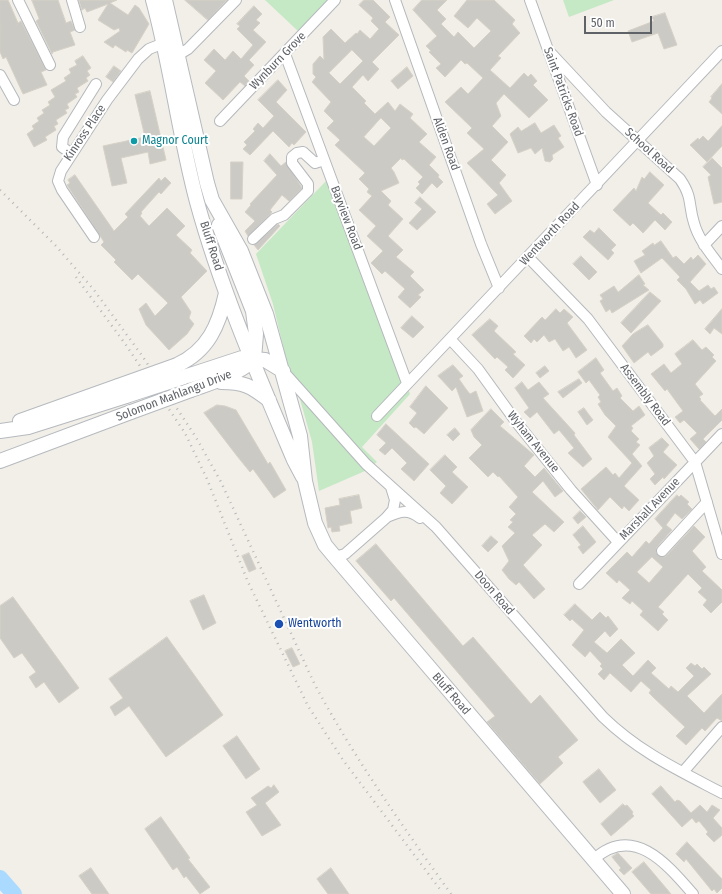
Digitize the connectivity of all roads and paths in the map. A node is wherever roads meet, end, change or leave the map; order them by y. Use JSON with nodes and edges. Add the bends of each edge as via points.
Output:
{"nodes":[{"id":1,"x":18,"y":0,"type":"edge"},
{"id":2,"x":72,"y":0,"type":"edge"},
{"id":3,"x":142,"y":0,"type":"edge"},
{"id":4,"x":153,"y":0,"type":"edge"},
{"id":5,"x":165,"y":0,"type":"edge"},
{"id":6,"x":236,"y":0,"type":"edge"},
{"id":7,"x":335,"y":0,"type":"edge"},
{"id":8,"x":395,"y":0,"type":"edge"},
{"id":9,"x":530,"y":0,"type":"edge"},
{"id":10,"x":160,"y":25,"type":"junction"},
{"id":11,"x":80,"y":27,"type":"dead end"},
{"id":12,"x":164,"y":43,"type":"junction"},
{"id":13,"x":548,"y":50,"type":"junction"},
{"id":14,"x":722,"y":51,"type":"edge"},
{"id":15,"x":285,"y":54,"type":"junction"},
{"id":16,"x":178,"y":55,"type":"junction"},
{"id":17,"x":50,"y":65,"type":"dead end"},
{"id":18,"x":0,"y":75,"type":"edge"},
{"id":19,"x":96,"y":84,"type":"dead end"},
{"id":20,"x":14,"y":100,"type":"dead end"},
{"id":21,"x":220,"y":121,"type":"dead end"},
{"id":22,"x":637,"y":140,"type":"junction"},
{"id":23,"x":72,"y":154,"type":"junction"},
{"id":24,"x":324,"y":160,"type":"junction"},
{"id":25,"x":597,"y":185,"type":"junction"},
{"id":26,"x":212,"y":200,"type":"junction"},
{"id":27,"x":722,"y":226,"type":"edge"},
{"id":28,"x":94,"y":237,"type":"dead end"},
{"id":29,"x":253,"y":239,"type":"dead end"},
{"id":30,"x":704,"y":245,"type":"junction"},
{"id":31,"x":529,"y":258,"type":"junction"},
{"id":32,"x":722,"y":269,"type":"edge"},
{"id":33,"x":499,"y":288,"type":"junction"},
{"id":34,"x":226,"y":293,"type":"junction"},
{"id":35,"x":451,"y":340,"type":"junction"},
{"id":36,"x":254,"y":360,"type":"junction"},
{"id":37,"x":283,"y":371,"type":"junction"},
{"id":38,"x":215,"y":381,"type":"junction"},
{"id":39,"x":407,"y":383,"type":"junction"},
{"id":40,"x":122,"y":391,"type":"junction"},
{"id":41,"x":269,"y":400,"type":"junction"},
{"id":42,"x":377,"y":416,"type":"dead end"},
{"id":43,"x":0,"y":431,"type":"edge"},
{"id":44,"x":722,"y":434,"type":"edge"},
{"id":45,"x":0,"y":461,"type":"edge"},
{"id":46,"x":695,"y":462,"type":"junction"},
{"id":47,"x":305,"y":481,"type":"junction"},
{"id":48,"x":391,"y":486,"type":"junction"},
{"id":49,"x":707,"y":502,"type":"junction"},
{"id":50,"x":386,"y":518,"type":"junction"},
{"id":51,"x":436,"y":527,"type":"junction"},
{"id":52,"x":719,"y":532,"type":"edge"},
{"id":53,"x":618,"y":542,"type":"junction"},
{"id":54,"x":662,"y":551,"type":"dead end"},
{"id":55,"x":722,"y":554,"type":"edge"},
{"id":56,"x":334,"y":558,"type":"junction"},
{"id":57,"x":579,"y":584,"type":"dead end"},
{"id":58,"x":722,"y":727,"type":"edge"},
{"id":59,"x":683,"y":772,"type":"junction"},
{"id":60,"x":722,"y":793,"type":"edge"},
{"id":61,"x":593,"y":860,"type":"junction"},
{"id":62,"x":623,"y":894,"type":"edge"},
{"id":63,"x":693,"y":894,"type":"edge"}],
"edges":[{"from":1,"to":17,"type":"street"},
{"from":2,"to":11,"type":"street"},
{"from":3,"to":10,"type":"main road"},
{"from":4,"to":10,"type":"main road","name":"Bluff Road"},
{"from":5,"to":16,"type":"main road","name":"Bluff Road"},
{"from":6,"to":16,"type":"street","via":[[188,49]]},
{"from":7,"to":15,"type":"street","name":"Wynburn Grove"},
{"from":8,"to":33,"type":"street","name":"Alden Road"},
{"from":9,"to":13,"type":"street","name":"Saint Patricks Road"},
{"from":10,"to":12,"type":"main road","name":"Bluff Road"},
{"from":12,"to":23,"type":"street","name":"Kinross Place","via":[[149,49],[138,59],[107,100]]},
{"from":12,"to":34,"type":"main road","name":"Bluff Road","via":[[197,201]]},
{"from":13,"to":22,"type":"street","name":"School Road","via":[[606,112]]},
{"from":13,"to":25,"type":"street","name":"Saint Patricks Road"},
{"from":14,"to":22,"type":"street","name":"Wentworth Road"},
{"from":15,"to":21,"type":"street","name":"Wynburn Grove"},
{"from":15,"to":24,"type":"street","name":"Bayview Road"},
{"from":16,"to":26,"type":"main road","name":"Bluff Road"},
{"from":18,"to":20,"type":"street"},
{"from":19,"to":23,"type":"street","via":[[63,137],[62,147]]},
{"from":22,"to":25,"type":"street","name":"Wentworth Road"},
{"from":22,"to":30,"type":"street","name":"School Road","via":[[680,179],[688,191],[693,222]]},
{"from":23,"to":28,"type":"street","name":"Kinross Place","via":[[61,171],[59,185]]},
{"from":24,"to":29,"type":"street","via":[[314,163],[303,152],[292,157],[292,163],[308,184],[308,191],[284,215],[274,219]]},
{"from":24,"to":39,"type":"street","name":"Bayview Road"},
{"from":25,"to":31,"type":"street","name":"Wentworth Road"},
{"from":26,"to":36,"type":"main road","via":[[219,226],[253,311],[256,334]]},
{"from":26,"to":37,"type":"main road","name":"Bluff Road","via":[[250,271]]},
{"from":27,"to":30,"type":"street"},
{"from":30,"to":32,"type":"street","name":"School Road"},
{"from":31,"to":33,"type":"street","name":"Wentworth Road"},
{"from":31,"to":46,"type":"street","name":"Assembly Road","via":[[588,319]]},
{"from":33,"to":35,"type":"street","name":"Wentworth Road"},
{"from":34,"to":36,"type":"main road","name":"Bluff Road"},
{"from":34,"to":40,"type":"main road","bridge":true,"via":[[222,315],[204,346],[177,365]]},
{"from":35,"to":39,"type":"street","name":"Wentworth Road"},
{"from":35,"to":53,"type":"street","name":"Wyham Avenue","via":[[478,369],[571,490]]},
{"from":36,"to":37,"type":"main road","via":[[265,360]]},
{"from":36,"to":38,"type":"main road","name":"Solomon Mahlangu Drive","via":[[239,372]]},
{"from":36,"to":40,"type":"main road","name":"Solomon Mahlangu Drive","bridge":true,"via":[[242,358],[184,377]]},
{"from":36,"to":41,"type":"main road","name":"Bluff Road"},
{"from":37,"to":47,"type":"main road","name":"Bluff Road","via":[[300,436]]},
{"from":37,"to":48,"type":"street","name":"Doon Road","via":[[366,464]]},
{"from":38,"to":41,"type":"main road","via":[[242,383]]},
{"from":38,"to":45,"type":"main road","name":"Solomon Mahlangu Drive","bridge":true},
{"from":39,"to":42,"type":"street","name":"Wentworth Road"},
{"from":40,"to":43,"type":"main road","name":"Solomon Mahlangu Drive","via":[[28,427]]},
{"from":41,"to":47,"type":"main road","name":"Bluff Road"},
{"from":44,"to":46,"type":"street","name":"Marshall Avenue"},
{"from":46,"to":49,"type":"street","name":"Assembly Road"},
{"from":46,"to":53,"type":"street","name":"Marshall Avenue"},
{"from":47,"to":56,"type":"main road","name":"Bluff Road","via":[[315,523]]},
{"from":48,"to":50,"type":"street","via":[[396,500],[393,510]]},
{"from":48,"to":51,"type":"street","name":"Doon Road"},
{"from":49,"to":52,"type":"street","name":"Assembly Road"},
{"from":49,"to":54,"type":"street"},
{"from":50,"to":51,"type":"street","via":[[410,511]]},
{"from":50,"to":56,"type":"street","via":[[345,554]]},
{"from":51,"to":59,"type":"street","name":"Doon Road","via":[[603,717],[623,736]]},
{"from":52,"to":55,"type":"street","name":"Assembly Road"},
{"from":53,"to":57,"type":"street","name":"Marshall Avenue"},
{"from":56,"to":61,"type":"main road","name":"Bluff Road"},
{"from":58,"to":59,"type":"street"},
{"from":59,"to":60,"type":"street","name":"Doon Road"},
{"from":61,"to":62,"type":"main road","name":"Bluff Road"},
{"from":61,"to":63,"type":"street","via":[[611,848],[630,845],[637,847],[667,864]]}]}
